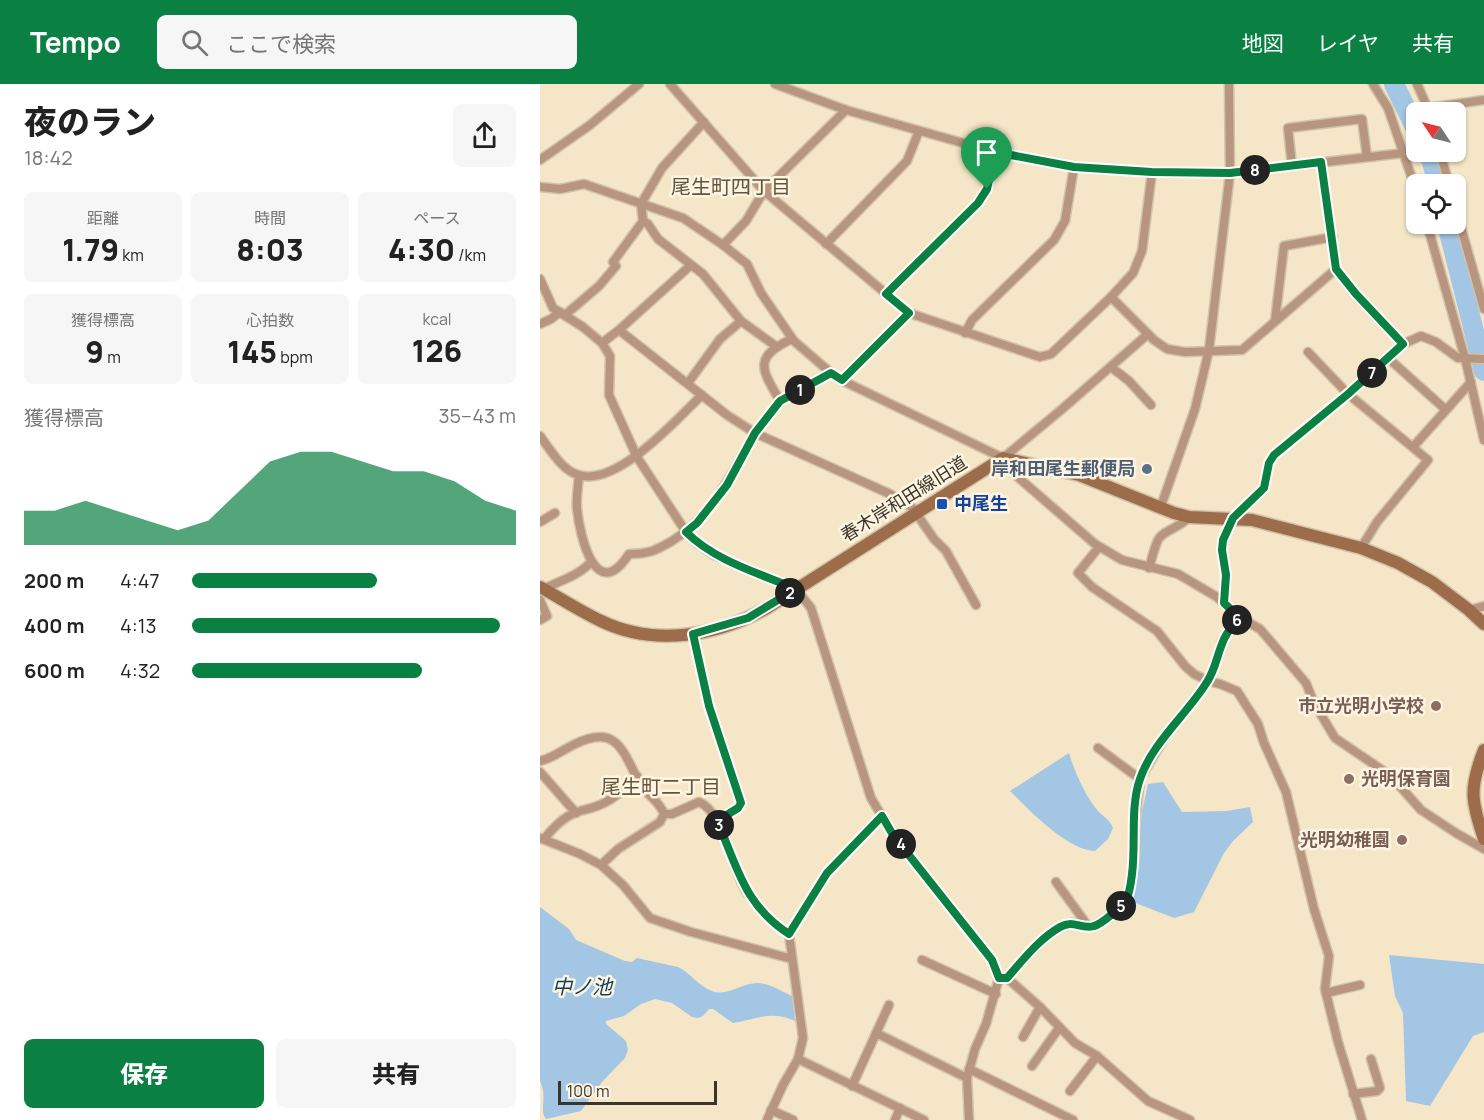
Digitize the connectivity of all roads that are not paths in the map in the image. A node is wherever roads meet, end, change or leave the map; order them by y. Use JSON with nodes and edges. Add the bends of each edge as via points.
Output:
{"nodes":[{"id":1,"x":639,"y":84,"type":"edge"},
{"id":2,"x":670,"y":84,"type":"edge"},
{"id":3,"x":775,"y":84,"type":"edge"},
{"id":4,"x":1229,"y":84,"type":"edge"},
{"id":5,"x":1373,"y":84,"type":"edge"},
{"id":6,"x":1417,"y":84,"type":"edge"},
{"id":7,"x":1484,"y":100,"type":"edge"},
{"id":8,"x":1425,"y":102,"type":"edge"},
{"id":9,"x":1466,"y":103,"type":"edge"},
{"id":10,"x":846,"y":110,"type":"junction"},
{"id":11,"x":704,"y":122,"type":"junction"},
{"id":12,"x":919,"y":131,"type":"junction"},
{"id":13,"x":995,"y":152,"type":"junction"},
{"id":14,"x":1404,"y":153,"type":"junction"},
{"id":15,"x":1367,"y":157,"type":"junction"},
{"id":16,"x":540,"y":160,"type":"edge"},
{"id":17,"x":1321,"y":162,"type":"junction"},
{"id":18,"x":1292,"y":166,"type":"junction"},
{"id":19,"x":1074,"y":167,"type":"junction"},
{"id":20,"x":1152,"y":172,"type":"junction"},
{"id":21,"x":1230,"y":173,"type":"junction"},
{"id":22,"x":1411,"y":174,"type":"edge"},
{"id":23,"x":540,"y":187,"type":"edge"},
{"id":24,"x":764,"y":191,"type":"junction"},
{"id":25,"x":641,"y":204,"type":"junction"},
{"id":26,"x":643,"y":221,"type":"junction"},
{"id":27,"x":1429,"y":234,"type":"edge"},
{"id":28,"x":1464,"y":234,"type":"edge"},
{"id":29,"x":1333,"y":237,"type":"junction"},
{"id":30,"x":825,"y":244,"type":"junction"},
{"id":31,"x":723,"y":245,"type":"junction"},
{"id":32,"x":691,"y":265,"type":"junction"},
{"id":33,"x":1336,"y":269,"type":"junction"},
{"id":34,"x":540,"y":279,"type":"edge"},
{"id":35,"x":1481,"y":287,"type":"edge"},
{"id":36,"x":886,"y":294,"type":"junction"},
{"id":37,"x":1111,"y":297,"type":"junction"},
{"id":38,"x":1484,"y":309,"type":"edge"},
{"id":39,"x":909,"y":313,"type":"junction"},
{"id":40,"x":562,"y":314,"type":"junction"},
{"id":41,"x":741,"y":321,"type":"junction"},
{"id":42,"x":1275,"y":321,"type":"junction"},
{"id":43,"x":540,"y":324,"type":"edge"},
{"id":44,"x":619,"y":330,"type":"junction"},
{"id":45,"x":965,"y":333,"type":"junction"},
{"id":46,"x":1148,"y":334,"type":"junction"},
{"id":47,"x":792,"y":339,"type":"junction"},
{"id":48,"x":602,"y":344,"type":"junction"},
{"id":49,"x":1403,"y":344,"type":"junction"},
{"id":50,"x":777,"y":347,"type":"junction"},
{"id":51,"x":1209,"y":350,"type":"junction"},
{"id":52,"x":1308,"y":352,"type":"dead end"},
{"id":53,"x":1388,"y":358,"type":"junction"},
{"id":54,"x":1465,"y":358,"type":"junction"},
{"id":55,"x":1484,"y":359,"type":"edge"},
{"id":56,"x":1111,"y":367,"type":"junction"},
{"id":57,"x":831,"y":373,"type":"junction"},
{"id":58,"x":842,"y":380,"type":"junction"},
{"id":59,"x":1471,"y":382,"type":"junction"},
{"id":60,"x":688,"y":383,"type":"junction"},
{"id":61,"x":1348,"y":394,"type":"junction"},
{"id":62,"x":702,"y":395,"type":"junction"},
{"id":63,"x":780,"y":401,"type":"junction"},
{"id":64,"x":1151,"y":405,"type":"dead end"},
{"id":65,"x":1445,"y":409,"type":"junction"},
{"id":66,"x":755,"y":433,"type":"junction"},
{"id":67,"x":540,"y":436,"type":"edge"},
{"id":68,"x":1484,"y":440,"type":"edge"},
{"id":69,"x":1413,"y":447,"type":"junction"},
{"id":70,"x":637,"y":456,"type":"junction"},
{"id":71,"x":1003,"y":458,"type":"junction"},
{"id":72,"x":579,"y":476,"type":"junction"},
{"id":73,"x":1160,"y":509,"type":"junction"},
{"id":74,"x":917,"y":512,"type":"junction"},
{"id":75,"x":555,"y":513,"type":"dead end"},
{"id":76,"x":1189,"y":517,"type":"junction"},
{"id":77,"x":1233,"y":518,"type":"junction"},
{"id":78,"x":540,"y":522,"type":"edge"},
{"id":79,"x":686,"y":532,"type":"junction"},
{"id":80,"x":1099,"y":546,"type":"junction"},
{"id":81,"x":1361,"y":548,"type":"junction"},
{"id":82,"x":591,"y":562,"type":"junction"},
{"id":83,"x":1149,"y":568,"type":"junction"},
{"id":84,"x":796,"y":589,"type":"junction"},
{"id":85,"x":541,"y":592,"type":"edge"},
{"id":86,"x":1224,"y":603,"type":"junction"},
{"id":87,"x":976,"y":605,"type":"dead end"},
{"id":88,"x":1484,"y":606,"type":"edge"},
{"id":89,"x":1469,"y":610,"type":"junction"},
{"id":90,"x":1239,"y":617,"type":"junction"},
{"id":91,"x":540,"y":620,"type":"edge"},
{"id":92,"x":1484,"y":624,"type":"edge"},
{"id":93,"x":693,"y":634,"type":"junction"},
{"id":94,"x":1208,"y":681,"type":"junction"},
{"id":95,"x":1098,"y":748,"type":"dead end"},
{"id":96,"x":1484,"y":750,"type":"edge"},
{"id":97,"x":540,"y":761,"type":"edge"},
{"id":98,"x":540,"y":772,"type":"edge"},
{"id":99,"x":637,"y":776,"type":"junction"},
{"id":100,"x":1140,"y":779,"type":"junction"},
{"id":101,"x":576,"y":813,"type":"junction"},
{"id":102,"x":664,"y":814,"type":"junction"},
{"id":103,"x":882,"y":816,"type":"junction"},
{"id":104,"x":717,"y":821,"type":"junction"},
{"id":105,"x":542,"y":839,"type":"edge"},
{"id":106,"x":1484,"y":839,"type":"edge"},
{"id":107,"x":1484,"y":849,"type":"edge"},
{"id":108,"x":601,"y":866,"type":"junction"},
{"id":109,"x":1056,"y":882,"type":"dead end"},
{"id":110,"x":1088,"y":926,"type":"junction"},
{"id":111,"x":789,"y":934,"type":"junction"},
{"id":112,"x":792,"y":958,"type":"junction"},
{"id":113,"x":922,"y":960,"type":"dead end"},
{"id":114,"x":1003,"y":978,"type":"junction"},
{"id":115,"x":1360,"y":985,"type":"dead end"},
{"id":116,"x":1326,"y":993,"type":"junction"},
{"id":117,"x":996,"y":994,"type":"junction"},
{"id":118,"x":889,"y":1005,"type":"dead end"},
{"id":119,"x":1040,"y":1006,"type":"junction"},
{"id":120,"x":1059,"y":1028,"type":"junction"},
{"id":121,"x":876,"y":1034,"type":"junction"},
{"id":122,"x":1023,"y":1037,"type":"dead end"},
{"id":123,"x":1097,"y":1056,"type":"junction"},
{"id":124,"x":798,"y":1059,"type":"junction"},
{"id":125,"x":1371,"y":1059,"type":"dead end"},
{"id":126,"x":1032,"y":1066,"type":"dead end"},
{"id":127,"x":968,"y":1074,"type":"junction"},
{"id":128,"x":852,"y":1086,"type":"junction"},
{"id":129,"x":1070,"y":1091,"type":"dead end"},
{"id":130,"x":1353,"y":1094,"type":"junction"},
{"id":131,"x":900,"y":1108,"type":"junction"},
{"id":132,"x":771,"y":1110,"type":"junction"},
{"id":133,"x":767,"y":1120,"type":"edge"},
{"id":134,"x":793,"y":1120,"type":"edge"},
{"id":135,"x":895,"y":1120,"type":"edge"},
{"id":136,"x":924,"y":1120,"type":"edge"},
{"id":137,"x":969,"y":1120,"type":"edge"},
{"id":138,"x":1073,"y":1120,"type":"edge"},
{"id":139,"x":1190,"y":1120,"type":"edge"},
{"id":140,"x":1362,"y":1120,"type":"edge"}],
"edges":[{"from":1,"to":16,"type":"street"},
{"from":2,"to":11,"type":"street"},
{"from":3,"to":10,"type":"street"},
{"from":4,"to":21,"type":"street"},
{"from":5,"to":14,"type":"street","via":[[1388,108]]},
{"from":6,"to":8,"type":"street"},
{"from":7,"to":9,"type":"street"},
{"from":10,"to":12,"type":"street"},
{"from":10,"to":24,"type":"street"},
{"from":11,"to":24,"type":"street"},
{"from":11,"to":25,"type":"street","via":[[662,168]]},
{"from":12,"to":13,"type":"street"},
{"from":12,"to":30,"type":"street","via":[[907,160]]},
{"from":13,"to":19,"type":"street"},
{"from":13,"to":36,"type":"street","via":[[987,189],[978,203]]},
{"from":14,"to":15,"type":"street"},
{"from":14,"to":22,"type":"street"},
{"from":15,"to":17,"type":"street"},
{"from":15,"to":18,"type":"street","via":[[1362,119],[1352,120],[1288,128]]},
{"from":17,"to":18,"type":"street"},
{"from":17,"to":29,"type":"street"},
{"from":18,"to":21,"type":"street"},
{"from":19,"to":20,"type":"street"},
{"from":19,"to":45,"type":"street","via":[[1065,221],[1054,240],[972,320]]},
{"from":20,"to":21,"type":"street"},
{"from":20,"to":37,"type":"street","via":[[1142,251],[1133,273]]},
{"from":21,"to":51,"type":"street"},
{"from":23,"to":25,"type":"street","via":[[560,189],[584,184]]},
{"from":24,"to":30,"type":"street"},
{"from":24,"to":31,"type":"street","via":[[746,221]]},
{"from":25,"to":26,"type":"street"},
{"from":25,"to":31,"type":"street","via":[[683,218]]},
{"from":26,"to":32,"type":"street","via":[[658,239]]},
{"from":26,"to":40,"type":"street","via":[[599,286]]},
{"from":27,"to":54,"type":"street"},
{"from":28,"to":35,"type":"street"},
{"from":29,"to":33,"type":"street"},
{"from":29,"to":42,"type":"street","via":[[1284,246]]},
{"from":30,"to":36,"type":"street"},
{"from":31,"to":47,"type":"street","via":[[747,264]]},
{"from":32,"to":41,"type":"street"},
{"from":32,"to":44,"type":"street"},
{"from":33,"to":42,"type":"street"},
{"from":33,"to":49,"type":"street"},
{"from":34,"to":40,"type":"street","via":[[553,308]]},
{"from":35,"to":38,"type":"street"},
{"from":36,"to":39,"type":"street"},
{"from":37,"to":45,"type":"street","via":[[1051,354],[1040,357]]},
{"from":37,"to":46,"type":"street"},
{"from":39,"to":45,"type":"street"},
{"from":39,"to":58,"type":"street"},
{"from":40,"to":43,"type":"street"},
{"from":40,"to":48,"type":"street"},
{"from":41,"to":50,"type":"street"},
{"from":41,"to":60,"type":"street","via":[[720,339]]},
{"from":42,"to":51,"type":"street","via":[[1242,350]]},
{"from":44,"to":48,"type":"street"},
{"from":44,"to":60,"type":"street"},
{"from":46,"to":51,"type":"street","via":[[1167,349]]},
{"from":46,"to":56,"type":"street"},
{"from":47,"to":50,"type":"street"},
{"from":47,"to":57,"type":"street"},
{"from":48,"to":70,"type":"street","via":[[610,356],[609,395]]},
{"from":49,"to":53,"type":"street"},
{"from":49,"to":54,"type":"street","via":[[1421,336],[1458,358]]},
{"from":50,"to":63,"type":"street","via":[[763,366]]},
{"from":51,"to":73,"type":"street","via":[[1196,410]]},
{"from":52,"to":61,"type":"street"},
{"from":53,"to":61,"type":"street"},
{"from":53,"to":65,"type":"street"},
{"from":54,"to":55,"type":"street"},
{"from":54,"to":59,"type":"street"},
{"from":56,"to":64,"type":"street"},
{"from":56,"to":71,"type":"street"},
{"from":57,"to":58,"type":"street"},
{"from":57,"to":63,"type":"street"},
{"from":58,"to":71,"type":"street"},
{"from":59,"to":65,"type":"street"},
{"from":59,"to":68,"type":"street"},
{"from":60,"to":62,"type":"street"},
{"from":61,"to":69,"type":"street"},
{"from":61,"to":77,"type":"street","via":[[1274,455],[1264,488]]},
{"from":62,"to":66,"type":"street"},
{"from":62,"to":70,"type":"street"},
{"from":63,"to":66,"type":"street"},
{"from":65,"to":69,"type":"street"},
{"from":66,"to":74,"type":"street","via":[[890,494]]},
{"from":66,"to":79,"type":"street","via":[[727,485]]},
{"from":67,"to":72,"type":"street","via":[[563,465]]},
{"from":69,"to":81,"type":"street","via":[[1428,460],[1377,522]]},
{"from":70,"to":72,"type":"street","via":[[615,469]]},
{"from":70,"to":79,"type":"street"},
{"from":71,"to":73,"type":"street","via":[[1079,475]]},
{"from":71,"to":74,"type":"street","name":"春木岸和田線旧道"},
{"from":71,"to":80,"type":"street","via":[[1013,473]]},
{"from":72,"to":82,"type":"street","via":[[577,510]]},
{"from":73,"to":76,"type":"street"},
{"from":74,"to":84,"type":"street","name":"春木岸和田線旧道"},
{"from":74,"to":87,"type":"street","via":[[933,539],[946,551]]},
{"from":75,"to":78,"type":"street"},
{"from":76,"to":77,"type":"street"},
{"from":76,"to":83,"type":"street","via":[[1158,539]]},
{"from":77,"to":81,"type":"street"},
{"from":77,"to":86,"type":"street","via":[[1223,540]]},
{"from":79,"to":82,"type":"street","via":[[652,552],[629,554],[611,573],[602,572]]},
{"from":79,"to":84,"type":"street","via":[[714,555]]},
{"from":80,"to":83,"type":"street","via":[[1122,560]]},
{"from":80,"to":94,"type":"street","via":[[1078,573],[1157,631],[1185,666]]},
{"from":81,"to":89,"type":"street","via":[[1415,572]]},
{"from":82,"to":85,"type":"street"},
{"from":83,"to":86,"type":"street","via":[[1178,574]]},
{"from":84,"to":93,"type":"street","name":"春木岸和田線旧道","via":[[748,618]]},
{"from":84,"to":103,"type":"street","via":[[811,608],[871,798]]},
{"from":85,"to":91,"type":"street","via":[[547,616]]},
{"from":85,"to":93,"type":"street","name":"春木岸和田線旧道","via":[[614,626],[654,634]]},
{"from":86,"to":90,"type":"street"},
{"from":88,"to":89,"type":"street"},
{"from":89,"to":92,"type":"street"},
{"from":90,"to":94,"type":"street","via":[[1222,641]]},
{"from":90,"to":107,"type":"street","via":[[1260,629],[1306,683],[1335,738],[1391,776],[1421,810]]},
{"from":93,"to":104,"type":"street","via":[[709,706],[741,803]]},
{"from":94,"to":100,"type":"street","via":[[1166,735]]},
{"from":94,"to":116,"type":"street","via":[[1237,691],[1258,724],[1286,792],[1329,956]]},
{"from":95,"to":100,"type":"street"},
{"from":96,"to":106,"type":"street","via":[[1471,795]]},
{"from":97,"to":99,"type":"street","via":[[601,736],[621,746]]},
{"from":98,"to":101,"type":"street"},
{"from":99,"to":101,"type":"street","via":[[605,803]]},
{"from":99,"to":102,"type":"street"},
{"from":100,"to":110,"type":"street","via":[[1135,853],[1126,900],[1107,918]]},
{"from":101,"to":105,"type":"street"},
{"from":102,"to":104,"type":"street","via":[[699,802],[706,805]]},
{"from":102,"to":108,"type":"street","via":[[660,822],[618,849]]},
{"from":103,"to":111,"type":"street","via":[[827,873]]},
{"from":103,"to":114,"type":"street"},
{"from":104,"to":111,"type":"street","via":[[746,891]]},
{"from":105,"to":108,"type":"street"},
{"from":108,"to":112,"type":"street","via":[[650,918]]},
{"from":109,"to":110,"type":"street"},
{"from":110,"to":114,"type":"street","via":[[1071,922],[1059,928]]},
{"from":111,"to":112,"type":"street"},
{"from":112,"to":124,"type":"street","via":[[803,1038]]},
{"from":113,"to":117,"type":"street"},
{"from":114,"to":117,"type":"street"},
{"from":114,"to":119,"type":"street"},
{"from":115,"to":116,"type":"street"},
{"from":116,"to":130,"type":"street"},
{"from":117,"to":127,"type":"street"},
{"from":118,"to":121,"type":"street"},
{"from":119,"to":120,"type":"street"},
{"from":119,"to":122,"type":"street"},
{"from":120,"to":123,"type":"street"},
{"from":120,"to":126,"type":"street"},
{"from":121,"to":127,"type":"street"},
{"from":121,"to":128,"type":"street"},
{"from":123,"to":129,"type":"street"},
{"from":123,"to":139,"type":"street","via":[[1148,1101]]},
{"from":124,"to":128,"type":"street"},
{"from":124,"to":132,"type":"street"},
{"from":125,"to":130,"type":"street","via":[[1380,1088]]},
{"from":127,"to":137,"type":"street"},
{"from":127,"to":138,"type":"street"},
{"from":128,"to":131,"type":"street"},
{"from":130,"to":140,"type":"street"},
{"from":131,"to":135,"type":"street"},
{"from":131,"to":136,"type":"street"},
{"from":132,"to":133,"type":"street"},
{"from":132,"to":134,"type":"street"}]}
